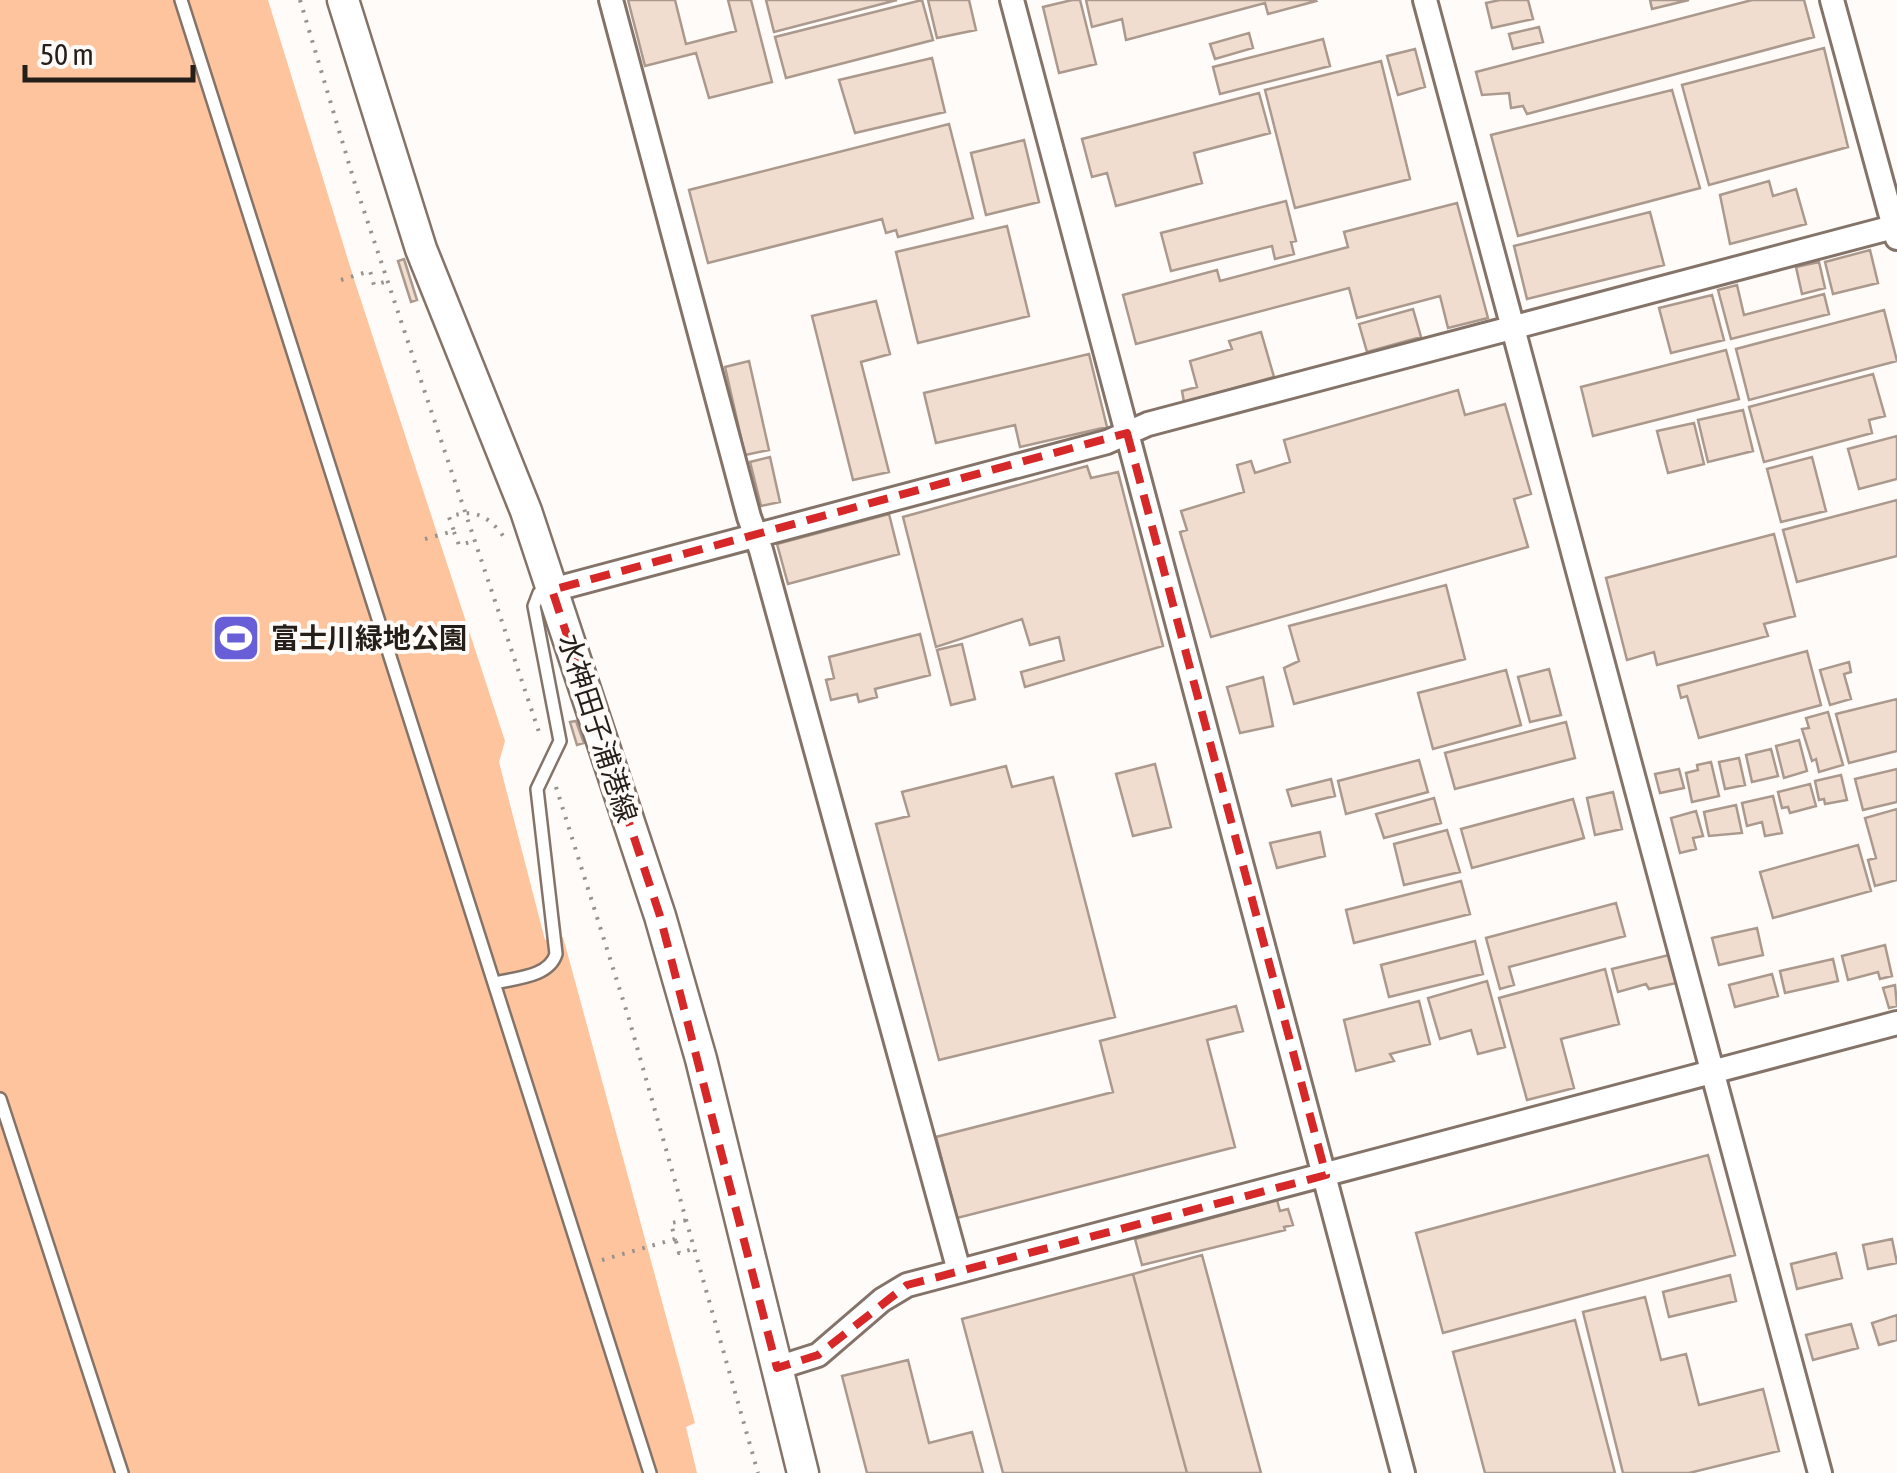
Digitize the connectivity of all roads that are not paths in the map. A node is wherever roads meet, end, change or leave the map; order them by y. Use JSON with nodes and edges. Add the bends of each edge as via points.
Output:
{"nodes":[{"id":1,"x":180,"y":0,"type":"edge"},
{"id":2,"x":343,"y":0,"type":"edge"},
{"id":3,"x":611,"y":0,"type":"edge"},
{"id":4,"x":1012,"y":0,"type":"edge"},
{"id":5,"x":1425,"y":0,"type":"edge"},
{"id":6,"x":1832,"y":0,"type":"edge"},
{"id":7,"x":1896,"y":231,"type":"edge"},
{"id":8,"x":1511,"y":329,"type":"junction"},
{"id":9,"x":1127,"y":433,"type":"junction"},
{"id":10,"x":756,"y":535,"type":"junction"},
{"id":11,"x":552,"y":590,"type":"junction"},
{"id":12,"x":495,"y":983,"type":"junction"},
{"id":13,"x":1897,"y":1023,"type":"edge"},
{"id":14,"x":1711,"y":1071,"type":"junction"},
{"id":15,"x":0,"y":1099,"type":"edge"},
{"id":16,"x":1326,"y":1175,"type":"junction"},
{"id":17,"x":959,"y":1271,"type":"junction"},
{"id":18,"x":777,"y":1368,"type":"junction"},
{"id":19,"x":122,"y":1473,"type":"edge"},
{"id":20,"x":650,"y":1473,"type":"edge"},
{"id":21,"x":802,"y":1473,"type":"edge"},
{"id":22,"x":1404,"y":1473,"type":"edge"},
{"id":23,"x":1820,"y":1473,"type":"edge"}],
"edges":[{"from":1,"to":12,"type":"lane"},
{"from":2,"to":11,"type":"main road","name":"水神田子浦港線","via":[[421,250]]},
{"from":3,"to":10,"type":"street"},
{"from":4,"to":9,"type":"street"},
{"from":5,"to":8,"type":"street"},
{"from":6,"to":7,"type":"street"},
{"from":7,"to":8,"type":"street"},
{"from":8,"to":9,"type":"street"},
{"from":8,"to":14,"type":"street"},
{"from":9,"to":10,"type":"street"},
{"from":9,"to":16,"type":"street"},
{"from":10,"to":11,"type":"street"},
{"from":10,"to":17,"type":"street"},
{"from":11,"to":12,"type":"lane","via":[[539,594],[534,606],[560,742],[537,789],[556,954],[544,970]]},
{"from":11,"to":18,"type":"main road","name":"水神田子浦港線","via":[[679,979]]},
{"from":12,"to":20,"type":"lane"},
{"from":13,"to":14,"type":"street"},
{"from":14,"to":16,"type":"street"},
{"from":14,"to":23,"type":"street"},
{"from":15,"to":19,"type":"lane"},
{"from":16,"to":17,"type":"street"},
{"from":16,"to":22,"type":"street"},
{"from":17,"to":18,"type":"street","via":[[894,1292],[818,1355]]},
{"from":18,"to":21,"type":"main road","name":"水神田子浦港線"}]}
